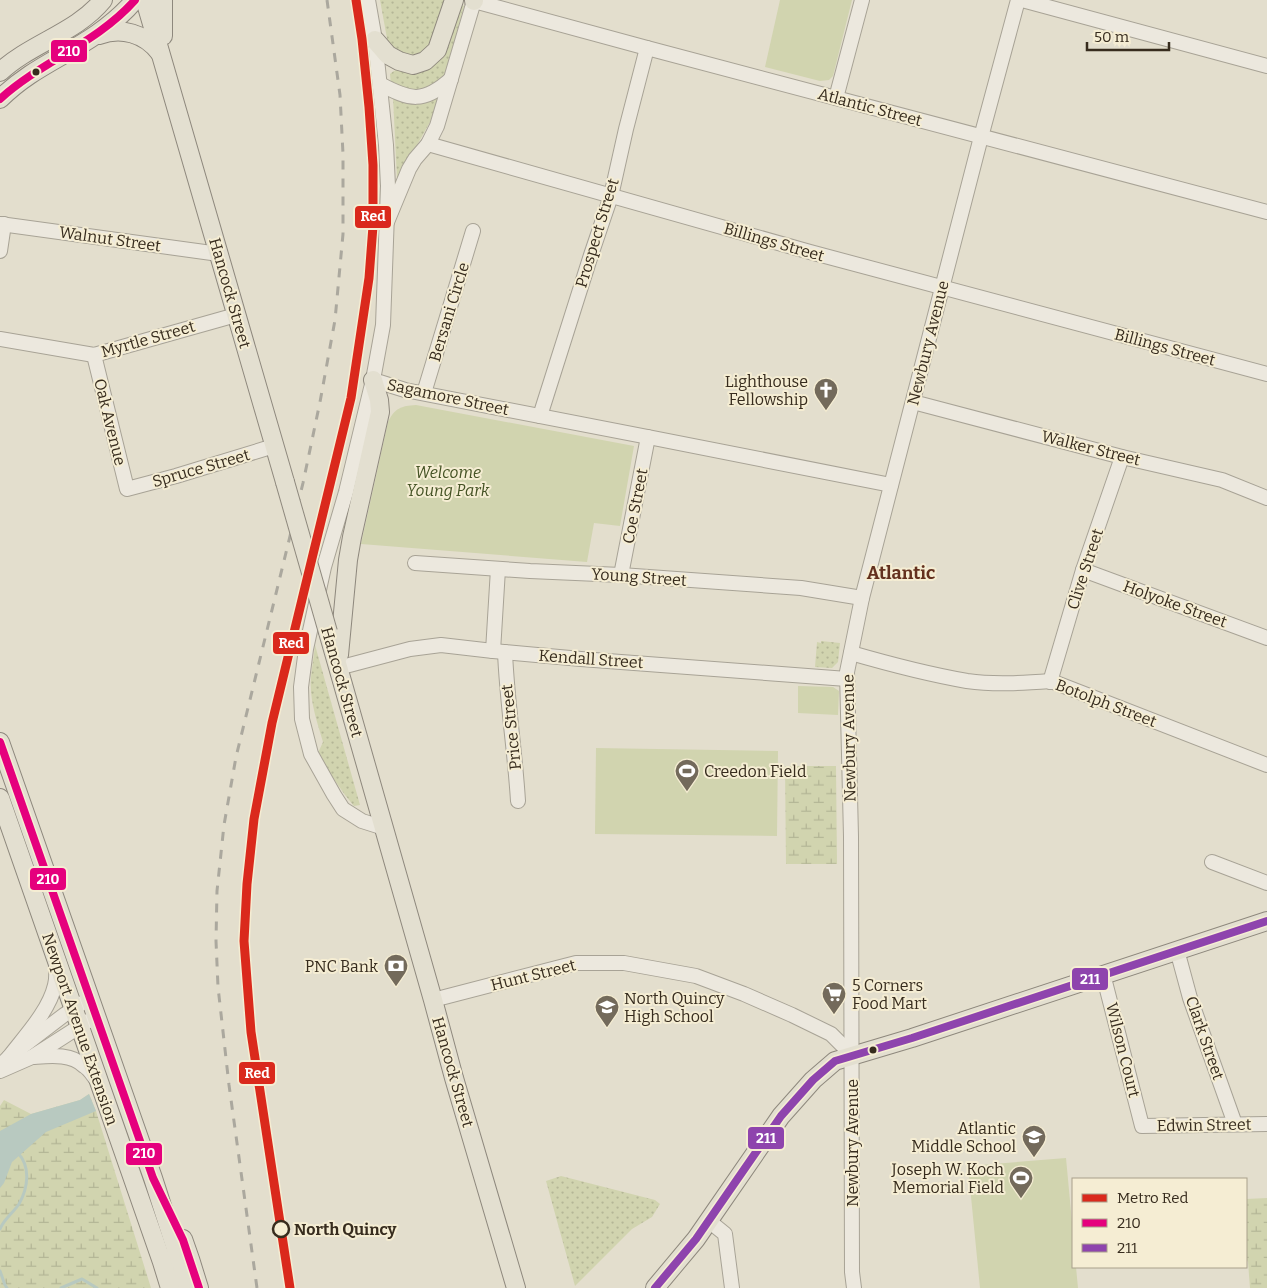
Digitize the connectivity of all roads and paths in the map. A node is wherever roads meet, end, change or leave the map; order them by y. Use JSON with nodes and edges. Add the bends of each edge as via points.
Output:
{"nodes":[{"id":1,"x":103,"y":0,"type":"edge"},
{"id":2,"x":135,"y":0,"type":"edge"},
{"id":3,"x":145,"y":0,"type":"edge"},
{"id":4,"x":163,"y":0,"type":"edge"},
{"id":5,"x":368,"y":0,"type":"edge"},
{"id":6,"x":454,"y":0,"type":"edge"},
{"id":7,"x":474,"y":0,"type":"edge"},
{"id":8,"x":862,"y":0,"type":"edge"},
{"id":9,"x":1018,"y":0,"type":"edge"},
{"id":10,"x":1022,"y":0,"type":"edge"},
{"id":11,"x":87,"y":40,"type":"junction"},
{"id":12,"x":375,"y":40,"type":"junction"},
{"id":13,"x":647,"y":48,"type":"junction"},
{"id":14,"x":161,"y":55,"type":"junction"},
{"id":15,"x":1267,"y":66,"type":"edge"},
{"id":16,"x":0,"y":72,"type":"edge"},
{"id":17,"x":168,"y":76,"type":"junction"},
{"id":18,"x":450,"y":79,"type":"junction"},
{"id":19,"x":380,"y":84,"type":"junction"},
{"id":20,"x":0,"y":98,"type":"edge"},
{"id":21,"x":836,"y":98,"type":"junction"},
{"id":22,"x":981,"y":137,"type":"junction"},
{"id":23,"x":428,"y":144,"type":"junction"},
{"id":24,"x":611,"y":196,"type":"junction"},
{"id":25,"x":1267,"y":212,"type":"edge"},
{"id":26,"x":387,"y":222,"type":"junction"},
{"id":27,"x":2,"y":224,"type":"edge"},
{"id":28,"x":473,"y":231,"type":"dead end"},
{"id":29,"x":0,"y":251,"type":"edge"},
{"id":30,"x":219,"y":254,"type":"junction"},
{"id":31,"x":942,"y":287,"type":"junction"},
{"id":32,"x":236,"y":315,"type":"junction"},
{"id":33,"x":0,"y":340,"type":"edge"},
{"id":34,"x":94,"y":355,"type":"junction"},
{"id":35,"x":1267,"y":374,"type":"edge"},
{"id":36,"x":373,"y":380,"type":"junction"},
{"id":37,"x":424,"y":393,"type":"junction"},
{"id":38,"x":913,"y":402,"type":"junction"},
{"id":39,"x":540,"y":416,"type":"junction"},
{"id":40,"x":648,"y":436,"type":"junction"},
{"id":41,"x":274,"y":446,"type":"junction"},
{"id":42,"x":1122,"y":457,"type":"junction"},
{"id":43,"x":891,"y":485,"type":"junction"},
{"id":44,"x":127,"y":489,"type":"joint"},
{"id":45,"x":1267,"y":498,"type":"edge"},
{"id":46,"x":415,"y":563,"type":"dead end"},
{"id":47,"x":498,"y":569,"type":"junction"},
{"id":48,"x":1083,"y":570,"type":"junction"},
{"id":49,"x":621,"y":576,"type":"junction"},
{"id":50,"x":862,"y":598,"type":"junction"},
{"id":51,"x":1267,"y":638,"type":"edge"},
{"id":52,"x":499,"y":652,"type":"junction"},
{"id":53,"x":850,"y":654,"type":"junction"},
{"id":54,"x":338,"y":668,"type":"junction"},
{"id":55,"x":847,"y":679,"type":"junction"},
{"id":56,"x":1050,"y":682,"type":"junction"},
{"id":57,"x":0,"y":742,"type":"edge"},
{"id":58,"x":1267,"y":765,"type":"edge"},
{"id":59,"x":0,"y":798,"type":"edge"},
{"id":60,"x":518,"y":801,"type":"dead end"},
{"id":61,"x":384,"y":828,"type":"junction"},
{"id":62,"x":1212,"y":862,"type":"dead end"},
{"id":63,"x":1267,"y":883,"type":"edge"},
{"id":64,"x":1267,"y":921,"type":"edge"},
{"id":65,"x":1177,"y":950,"type":"junction"},
{"id":66,"x":56,"y":957,"type":"junction"},
{"id":67,"x":1103,"y":974,"type":"junction"},
{"id":68,"x":90,"y":998,"type":"junction"},
{"id":69,"x":433,"y":1000,"type":"junction"},
{"id":70,"x":73,"y":1008,"type":"junction"},
{"id":71,"x":97,"y":1016,"type":"junction"},
{"id":72,"x":79,"y":1026,"type":"junction"},
{"id":73,"x":852,"y":1056,"type":"junction"},
{"id":74,"x":32,"y":1057,"type":"junction"},
{"id":75,"x":4,"y":1061,"type":"edge"},
{"id":76,"x":0,"y":1071,"type":"edge"},
{"id":77,"x":98,"y":1082,"type":"junction"},
{"id":78,"x":1235,"y":1124,"type":"junction"},
{"id":79,"x":1267,"y":1124,"type":"edge"},
{"id":80,"x":1142,"y":1126,"type":"joint"},
{"id":81,"x":153,"y":1178,"type":"junction"},
{"id":82,"x":709,"y":1221,"type":"junction"},
{"id":83,"x":170,"y":1288,"type":"edge"},
{"id":84,"x":186,"y":1288,"type":"edge"},
{"id":85,"x":199,"y":1288,"type":"edge"},
{"id":86,"x":516,"y":1288,"type":"edge"},
{"id":87,"x":655,"y":1288,"type":"edge"},
{"id":88,"x":732,"y":1288,"type":"edge"},
{"id":89,"x":854,"y":1288,"type":"edge"}],
"edges":[{"from":1,"to":16,"type":"main road","via":[[88,16],[18,57]]},
{"from":2,"to":11,"type":"main road"},
{"from":3,"to":14,"type":"main road","name":"Hancock Street"},
{"from":4,"to":17,"type":"main road","name":"Hancock Street","via":[[162,30]]},
{"from":5,"to":12,"type":"street"},
{"from":6,"to":12,"type":"main road","via":[[437,50],[425,61],[413,65],[399,62]]},
{"from":7,"to":13,"type":"street","name":"Atlantic Street"},
{"from":7,"to":18,"type":"street"},
{"from":8,"to":21,"type":"street"},
{"from":9,"to":22,"type":"street","name":"Newbury Avenue"},
{"from":10,"to":15,"type":"street"},
{"from":11,"to":14,"type":"main road","via":[[111,31],[125,31],[146,39]]},
{"from":11,"to":20,"type":"main road","via":[[31,73]]},
{"from":12,"to":19,"type":"street"},
{"from":13,"to":21,"type":"street","name":"Atlantic Street"},
{"from":13,"to":24,"type":"street","name":"Prospect Street"},
{"from":14,"to":17,"type":"main road","name":"Hancock Street"},
{"from":17,"to":30,"type":"main road","name":"Hancock Street"},
{"from":18,"to":19,"type":"street","via":[[428,95],[413,97],[398,94]]},
{"from":18,"to":23,"type":"street","via":[[437,126]]},
{"from":19,"to":26,"type":"street","via":[[387,170]]},
{"from":21,"to":22,"type":"street","name":"Atlantic Street"},
{"from":22,"to":25,"type":"street","name":"Atlantic Street"},
{"from":22,"to":31,"type":"street","name":"Newbury Avenue"},
{"from":23,"to":24,"type":"street","name":"Billings Street"},
{"from":23,"to":26,"type":"street","via":[[409,169]]},
{"from":24,"to":31,"type":"street","name":"Billings Street"},
{"from":24,"to":39,"type":"street","name":"Prospect Street"},
{"from":26,"to":36,"type":"street","via":[[383,325]]},
{"from":27,"to":29,"type":"street"},
{"from":27,"to":30,"type":"street","name":"Walnut Street"},
{"from":28,"to":37,"type":"street","name":"Bersani Circle"},
{"from":30,"to":32,"type":"main road","name":"Hancock Street"},
{"from":31,"to":35,"type":"street","name":"Billings Street"},
{"from":31,"to":38,"type":"street","name":"Newbury Avenue"},
{"from":32,"to":34,"type":"street","name":"Myrtle Street"},
{"from":32,"to":41,"type":"main road","name":"Hancock Street"},
{"from":33,"to":34,"type":"street","name":"Myrtle Street"},
{"from":34,"to":44,"type":"street","name":"Oak Avenue"},
{"from":36,"to":37,"type":"street","name":"Sagamore Street"},
{"from":36,"to":54,"type":"main road","via":[[380,412],[348,560]]},
{"from":36,"to":61,"type":"street","name":"Sagamore Street","via":[[324,567],[301,687],[302,719],[311,754],[334,796],[343,809],[362,821]]},
{"from":37,"to":39,"type":"street","name":"Sagamore Street"},
{"from":38,"to":42,"type":"street","name":"Walker Street"},
{"from":38,"to":43,"type":"street","name":"Newbury Avenue"},
{"from":39,"to":40,"type":"street","name":"Sagamore Street"},
{"from":40,"to":43,"type":"street","name":"Sagamore Street"},
{"from":40,"to":49,"type":"street","name":"Coe Street"},
{"from":41,"to":44,"type":"street","name":"Spruce Street"},
{"from":41,"to":54,"type":"main road","name":"Hancock Street","bridge":true},
{"from":42,"to":45,"type":"street","name":"Walker Street","via":[[1222,480]]},
{"from":42,"to":48,"type":"street","name":"Clive Street"},
{"from":43,"to":50,"type":"street","name":"Newbury Avenue"},
{"from":46,"to":47,"type":"street","name":"Young Street"},
{"from":47,"to":49,"type":"street","name":"Young Street"},
{"from":47,"to":52,"type":"street"},
{"from":48,"to":51,"type":"street","name":"Holyoke Street"},
{"from":48,"to":56,"type":"street","name":"Clive Street"},
{"from":49,"to":50,"type":"street","name":"Young Street","via":[[801,588]]},
{"from":50,"to":53,"type":"street","name":"Newbury Avenue"},
{"from":52,"to":54,"type":"street","name":"Kendall Street","via":[[426,646]]},
{"from":52,"to":55,"type":"street","name":"Kendall Street"},
{"from":52,"to":60,"type":"street","name":"Price Street","via":[[506,682]]},
{"from":53,"to":55,"type":"street","name":"Newbury Avenue"},
{"from":53,"to":56,"type":"street","name":"Botolph Street","via":[[967,681]]},
{"from":54,"to":61,"type":"main road","name":"Hancock Street"},
{"from":55,"to":73,"type":"street","name":"Newbury Avenue"},
{"from":56,"to":58,"type":"street","name":"Botolph Street"},
{"from":57,"to":68,"type":"main road","name":"Newport Avenue Extension"},
{"from":59,"to":66,"type":"main road","name":"Newport Avenue Extension"},
{"from":61,"to":69,"type":"main road","name":"Hancock Street"},
{"from":62,"to":63,"type":"street"},
{"from":64,"to":65,"type":"main road"},
{"from":65,"to":67,"type":"main road"},
{"from":65,"to":78,"type":"street","name":"Clark Street","via":[[1190,998]]},
{"from":66,"to":70,"type":"main road","name":"Newport Avenue Extension"},
{"from":66,"to":75,"type":"street","via":[[56,983],[51,997],[32,1028]]},
{"from":67,"to":73,"type":"main road"},
{"from":67,"to":80,"type":"street","name":"Wilson Court"},
{"from":68,"to":70,"type":"street"},
{"from":68,"to":71,"type":"main road","name":"Newport Avenue Extension"},
{"from":69,"to":73,"type":"street","name":"Hunt Street","via":[[576,963],[624,963],[696,976],[744,994],[831,1034]]},
{"from":69,"to":86,"type":"main road","name":"Hancock Street"},
{"from":70,"to":72,"type":"main road","name":"Newport Avenue Extension"},
{"from":70,"to":75,"type":"street"},
{"from":71,"to":72,"type":"street"},
{"from":71,"to":81,"type":"main road","name":"Newport Avenue Extension"},
{"from":72,"to":74,"type":"street"},
{"from":72,"to":77,"type":"main road","name":"Newport Avenue Extension"},
{"from":73,"to":82,"type":"main road","via":[[835,1061],[812,1080],[781,1116]]},
{"from":73,"to":89,"type":"street","name":"Newbury Avenue"},
{"from":74,"to":76,"type":"street"},
{"from":74,"to":77,"type":"street","via":[[71,1058],[84,1064]]},
{"from":77,"to":83,"type":"main road","name":"Newport Avenue Extension"},
{"from":78,"to":79,"type":"street","name":"Edwin Street"},
{"from":78,"to":80,"type":"street","name":"Edwin Street"},
{"from":81,"to":84,"type":"main road","name":"Newport Avenue Extension"},
{"from":81,"to":85,"type":"main road","via":[[184,1240]]},
{"from":82,"to":87,"type":"main road"},
{"from":82,"to":88,"type":"street","via":[[725,1234]]}]}
